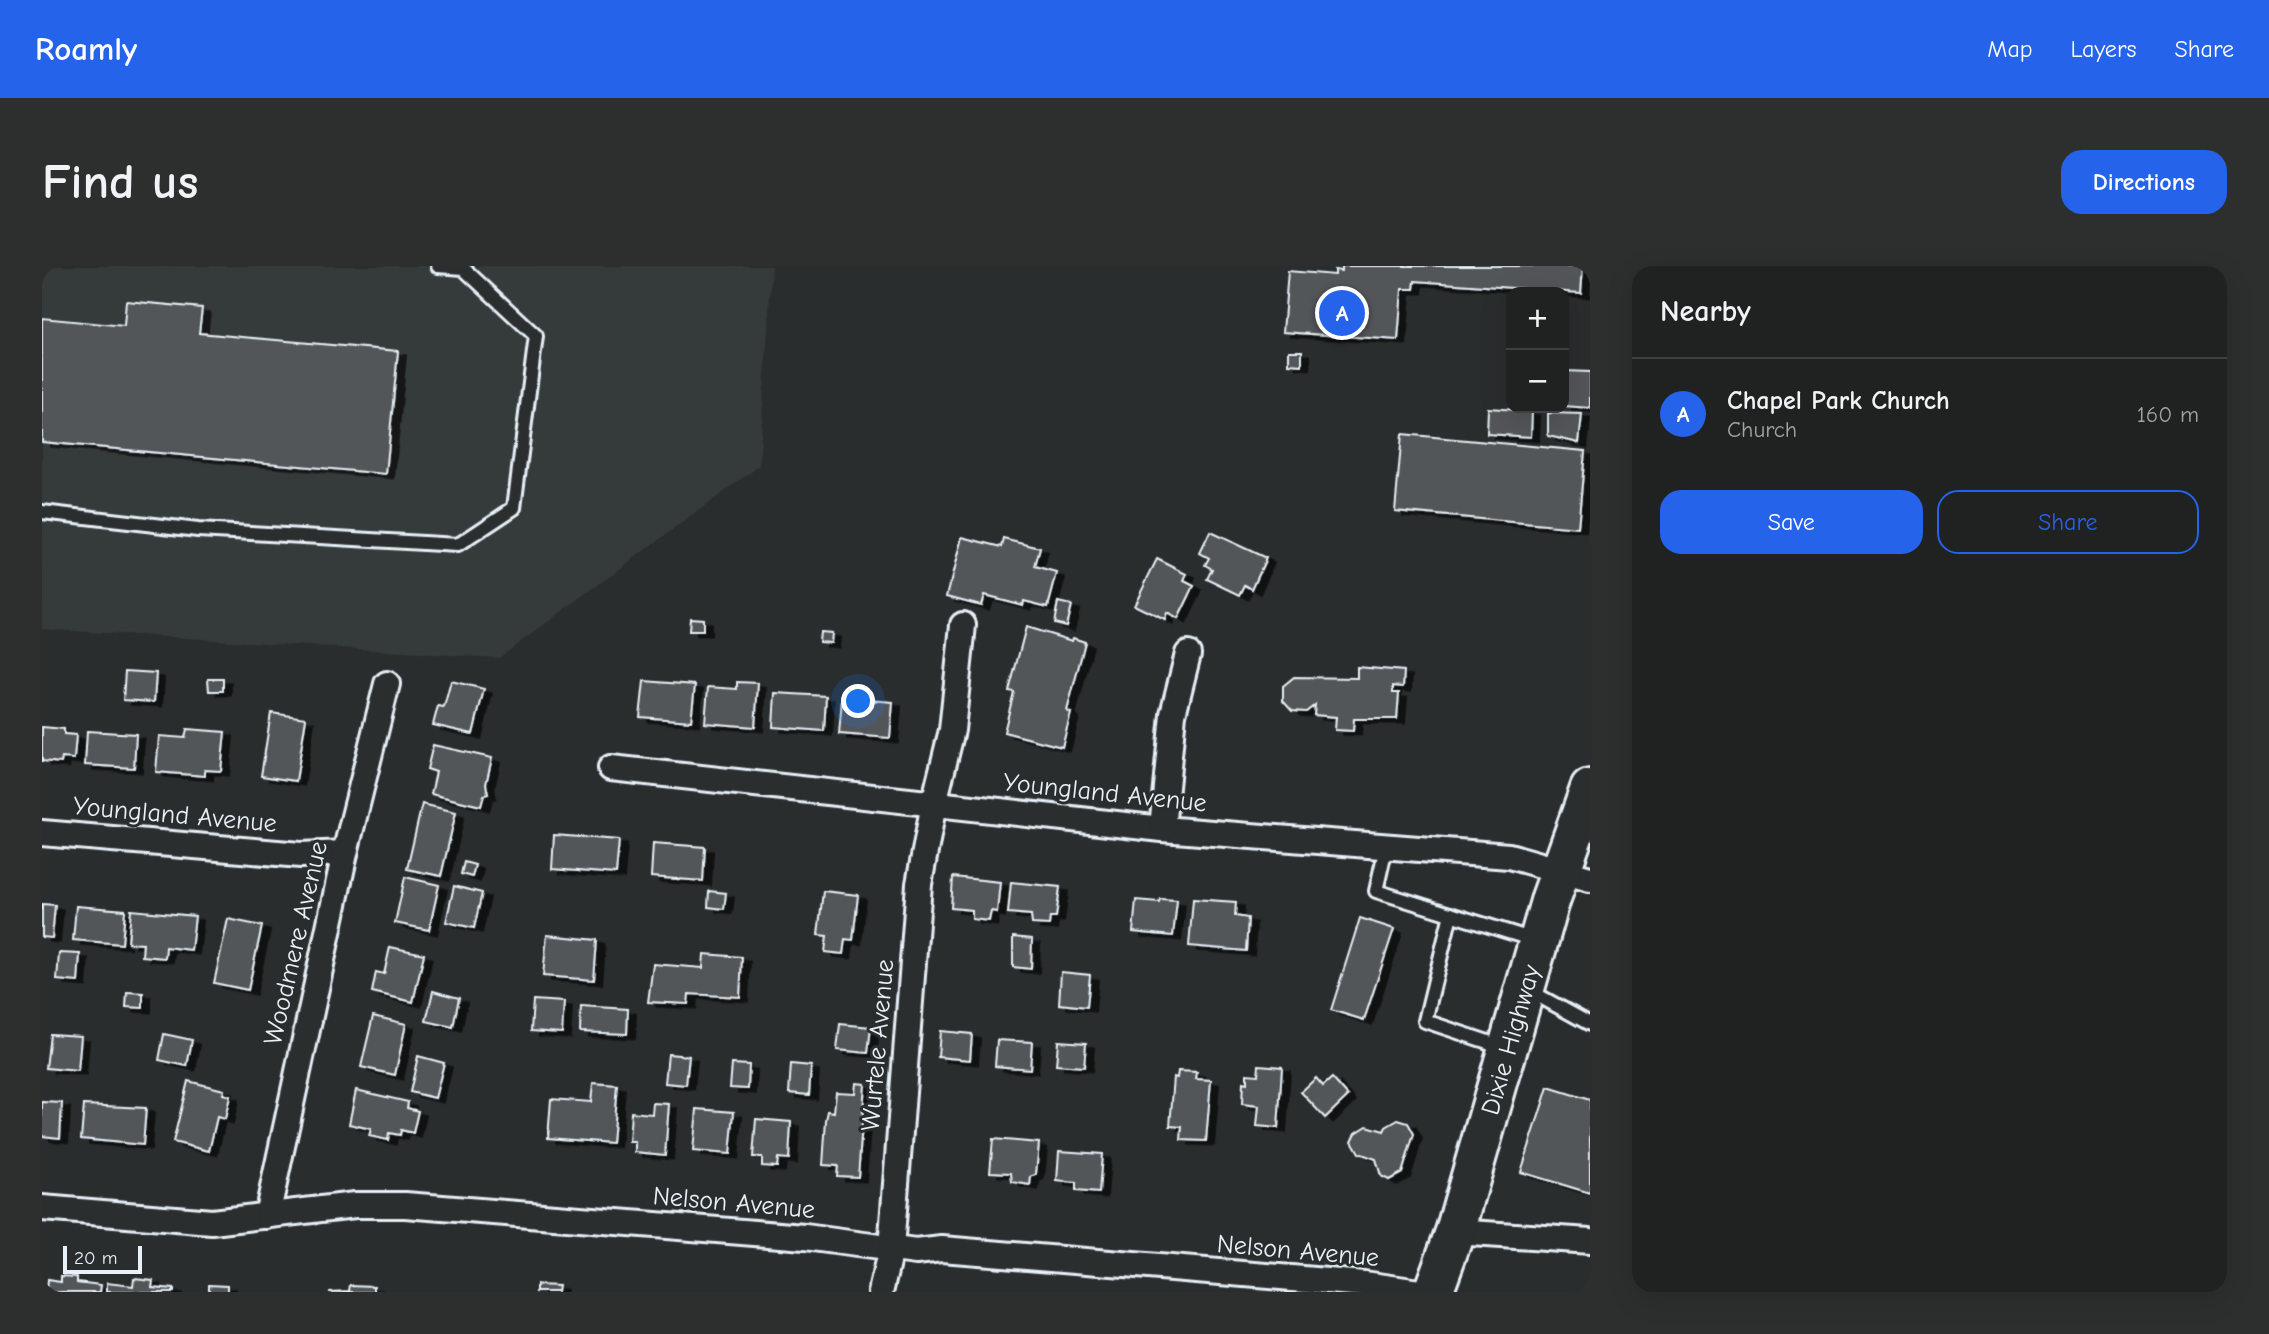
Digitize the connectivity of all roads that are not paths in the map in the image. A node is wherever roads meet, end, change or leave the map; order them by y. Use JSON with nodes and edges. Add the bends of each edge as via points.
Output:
{"nodes":[{"id":1,"x":438,"y":266,"type":"edge"},
{"id":2,"x":42,"y":512,"type":"edge"},
{"id":3,"x":963,"y":625,"type":"dead end"},
{"id":4,"x":1188,"y":654,"type":"dead end"},
{"id":5,"x":387,"y":684,"type":"dead end"},
{"id":6,"x":611,"y":768,"type":"dead end"},
{"id":7,"x":1590,"y":789,"type":"edge"},
{"id":8,"x":934,"y":803,"type":"junction"},
{"id":9,"x":1163,"y":829,"type":"junction"},
{"id":10,"x":42,"y":833,"type":"edge"},
{"id":11,"x":1386,"y":847,"type":"junction"},
{"id":12,"x":345,"y":853,"type":"junction"},
{"id":13,"x":1575,"y":875,"type":"edge"},
{"id":14,"x":1451,"y":915,"type":"junction"},
{"id":15,"x":1538,"y":942,"type":"junction"},
{"id":16,"x":1525,"y":988,"type":"junction"},
{"id":17,"x":1590,"y":1024,"type":"edge"},
{"id":18,"x":1507,"y":1049,"type":"junction"},
{"id":19,"x":42,"y":1208,"type":"edge"},
{"id":20,"x":267,"y":1216,"type":"junction"},
{"id":21,"x":1455,"y":1232,"type":"junction"},
{"id":22,"x":1590,"y":1241,"type":"edge"},
{"id":23,"x":891,"y":1250,"type":"junction"},
{"id":24,"x":881,"y":1292,"type":"edge"},
{"id":25,"x":1419,"y":1292,"type":"edge"},
{"id":26,"x":1433,"y":1292,"type":"edge"}],
"edges":[{"from":1,"to":2,"type":"lane","via":[[463,268],[536,337],[514,508],[458,545],[198,530]]},
{"from":3,"to":8,"type":"street","name":"Wurtele Avenue","via":[[952,730]]},
{"from":4,"to":9,"type":"street","via":[[1173,714]]},
{"from":5,"to":12,"type":"street","name":"Woodmere Avenue"},
{"from":6,"to":8,"type":"street","name":"Youngland Avenue"},
{"from":7,"to":13,"type":"main road","name":"Dixie Highway"},
{"from":8,"to":9,"type":"street","name":"Youngland Avenue"},
{"from":8,"to":23,"type":"street","name":"Wurtele Avenue","via":[[919,884]]},
{"from":9,"to":11,"type":"street","name":"Youngland Avenue"},
{"from":10,"to":12,"type":"street","name":"Youngland Avenue","via":[[301,855]]},
{"from":11,"to":13,"type":"street","name":"Youngland Avenue","via":[[1509,856]]},
{"from":11,"to":14,"type":"lane","via":[[1376,891]]},
{"from":12,"to":20,"type":"street","name":"Woodmere Avenue"},
{"from":13,"to":15,"type":"main road","name":"Dixie Highway"},
{"from":14,"to":15,"type":"lane"},
{"from":14,"to":18,"type":"lane","via":[[1425,1021]]},
{"from":15,"to":16,"type":"main road","name":"Dixie Highway"},
{"from":16,"to":17,"type":"lane"},
{"from":16,"to":18,"type":"main road","name":"Dixie Highway"},
{"from":18,"to":21,"type":"main road","name":"Dixie Highway"},
{"from":19,"to":20,"type":"street","name":"Nelson Avenue","via":[[212,1222]]},
{"from":20,"to":23,"type":"street","name":"Nelson Avenue","via":[[355,1205],[405,1205],[805,1237]]},
{"from":21,"to":22,"type":"street"},
{"from":21,"to":26,"type":"main road","name":"Dixie Highway"},
{"from":23,"to":24,"type":"street","name":"Wurtele Avenue"},
{"from":23,"to":25,"type":"street","name":"Nelson Avenue","via":[[970,1252]]}]}
